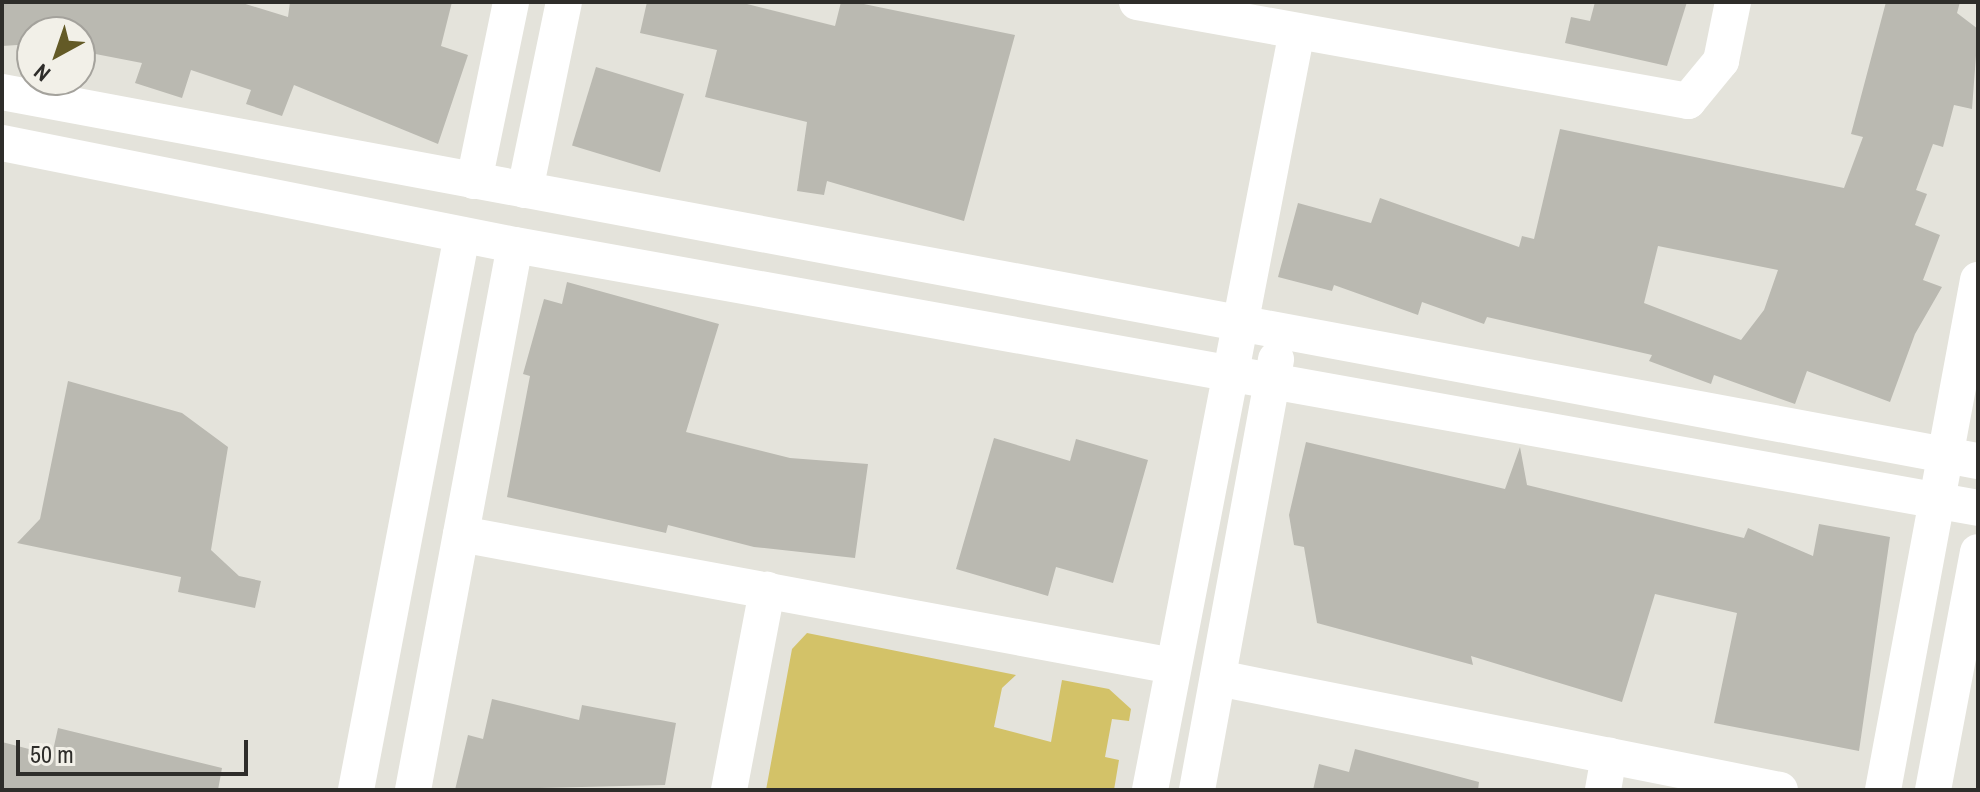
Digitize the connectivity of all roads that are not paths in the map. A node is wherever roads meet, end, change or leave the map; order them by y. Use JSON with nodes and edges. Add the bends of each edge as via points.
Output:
{"nodes":[{"id":1,"x":511,"y":2,"type":"edge"},
{"id":2,"x":564,"y":2,"type":"edge"},
{"id":3,"x":1137,"y":2,"type":"edge"},
{"id":4,"x":1733,"y":2,"type":"edge"},
{"id":5,"x":1297,"y":31,"type":"junction"},
{"id":6,"x":2,"y":92,"type":"edge"},
{"id":7,"x":2,"y":143,"type":"edge"},
{"id":8,"x":474,"y":181,"type":"junction"},
{"id":9,"x":525,"y":190,"type":"junction"},
{"id":10,"x":462,"y":235,"type":"junction"},
{"id":11,"x":515,"y":245,"type":"junction"},
{"id":12,"x":1978,"y":280,"type":"edge"},
{"id":13,"x":1237,"y":327,"type":"junction"},
{"id":14,"x":1281,"y":335,"type":"junction"},
{"id":15,"x":1227,"y":373,"type":"junction"},
{"id":16,"x":1271,"y":383,"type":"junction"},
{"id":17,"x":1961,"y":458,"type":"edge"},
{"id":18,"x":1936,"y":500,"type":"junction"},
{"id":19,"x":1978,"y":508,"type":"edge"},
{"id":20,"x":461,"y":534,"type":"junction"},
{"id":21,"x":1978,"y":552,"type":"edge"},
{"id":22,"x":767,"y":590,"type":"junction"},
{"id":23,"x":1173,"y":666,"type":"junction"},
{"id":24,"x":1218,"y":678,"type":"junction"},
{"id":25,"x":1606,"y":773,"type":"edge"},
{"id":26,"x":356,"y":790,"type":"edge"},
{"id":27,"x":413,"y":790,"type":"edge"},
{"id":28,"x":729,"y":790,"type":"edge"},
{"id":29,"x":1150,"y":790,"type":"edge"},
{"id":30,"x":1197,"y":790,"type":"edge"},
{"id":31,"x":1780,"y":790,"type":"edge"},
{"id":32,"x":1883,"y":790,"type":"edge"},
{"id":33,"x":1933,"y":790,"type":"edge"}],
"edges":[{"from":1,"to":8,"type":"street"},
{"from":2,"to":9,"type":"street"},
{"from":3,"to":5,"type":"street"},
{"from":4,"to":5,"type":"street","via":[[1721,61],[1688,101]]},
{"from":5,"to":13,"type":"street"},
{"from":6,"to":8,"type":"street"},
{"from":7,"to":10,"type":"street"},
{"from":8,"to":9,"type":"street"},
{"from":9,"to":13,"type":"street"},
{"from":10,"to":11,"type":"street"},
{"from":10,"to":26,"type":"street"},
{"from":11,"to":15,"type":"street"},
{"from":11,"to":20,"type":"street"},
{"from":12,"to":17,"type":"street"},
{"from":13,"to":14,"type":"street"},
{"from":13,"to":15,"type":"street"},
{"from":14,"to":16,"type":"street"},
{"from":14,"to":17,"type":"street"},
{"from":15,"to":16,"type":"street"},
{"from":15,"to":23,"type":"street"},
{"from":16,"to":18,"type":"street"},
{"from":16,"to":24,"type":"street"},
{"from":17,"to":18,"type":"street"},
{"from":18,"to":19,"type":"street"},
{"from":18,"to":32,"type":"street"},
{"from":20,"to":22,"type":"street"},
{"from":20,"to":27,"type":"street"},
{"from":21,"to":33,"type":"street"},
{"from":22,"to":23,"type":"street"},
{"from":22,"to":28,"type":"street"},
{"from":23,"to":29,"type":"street"},
{"from":24,"to":25,"type":"street"},
{"from":24,"to":30,"type":"street"},
{"from":25,"to":31,"type":"street"}]}
